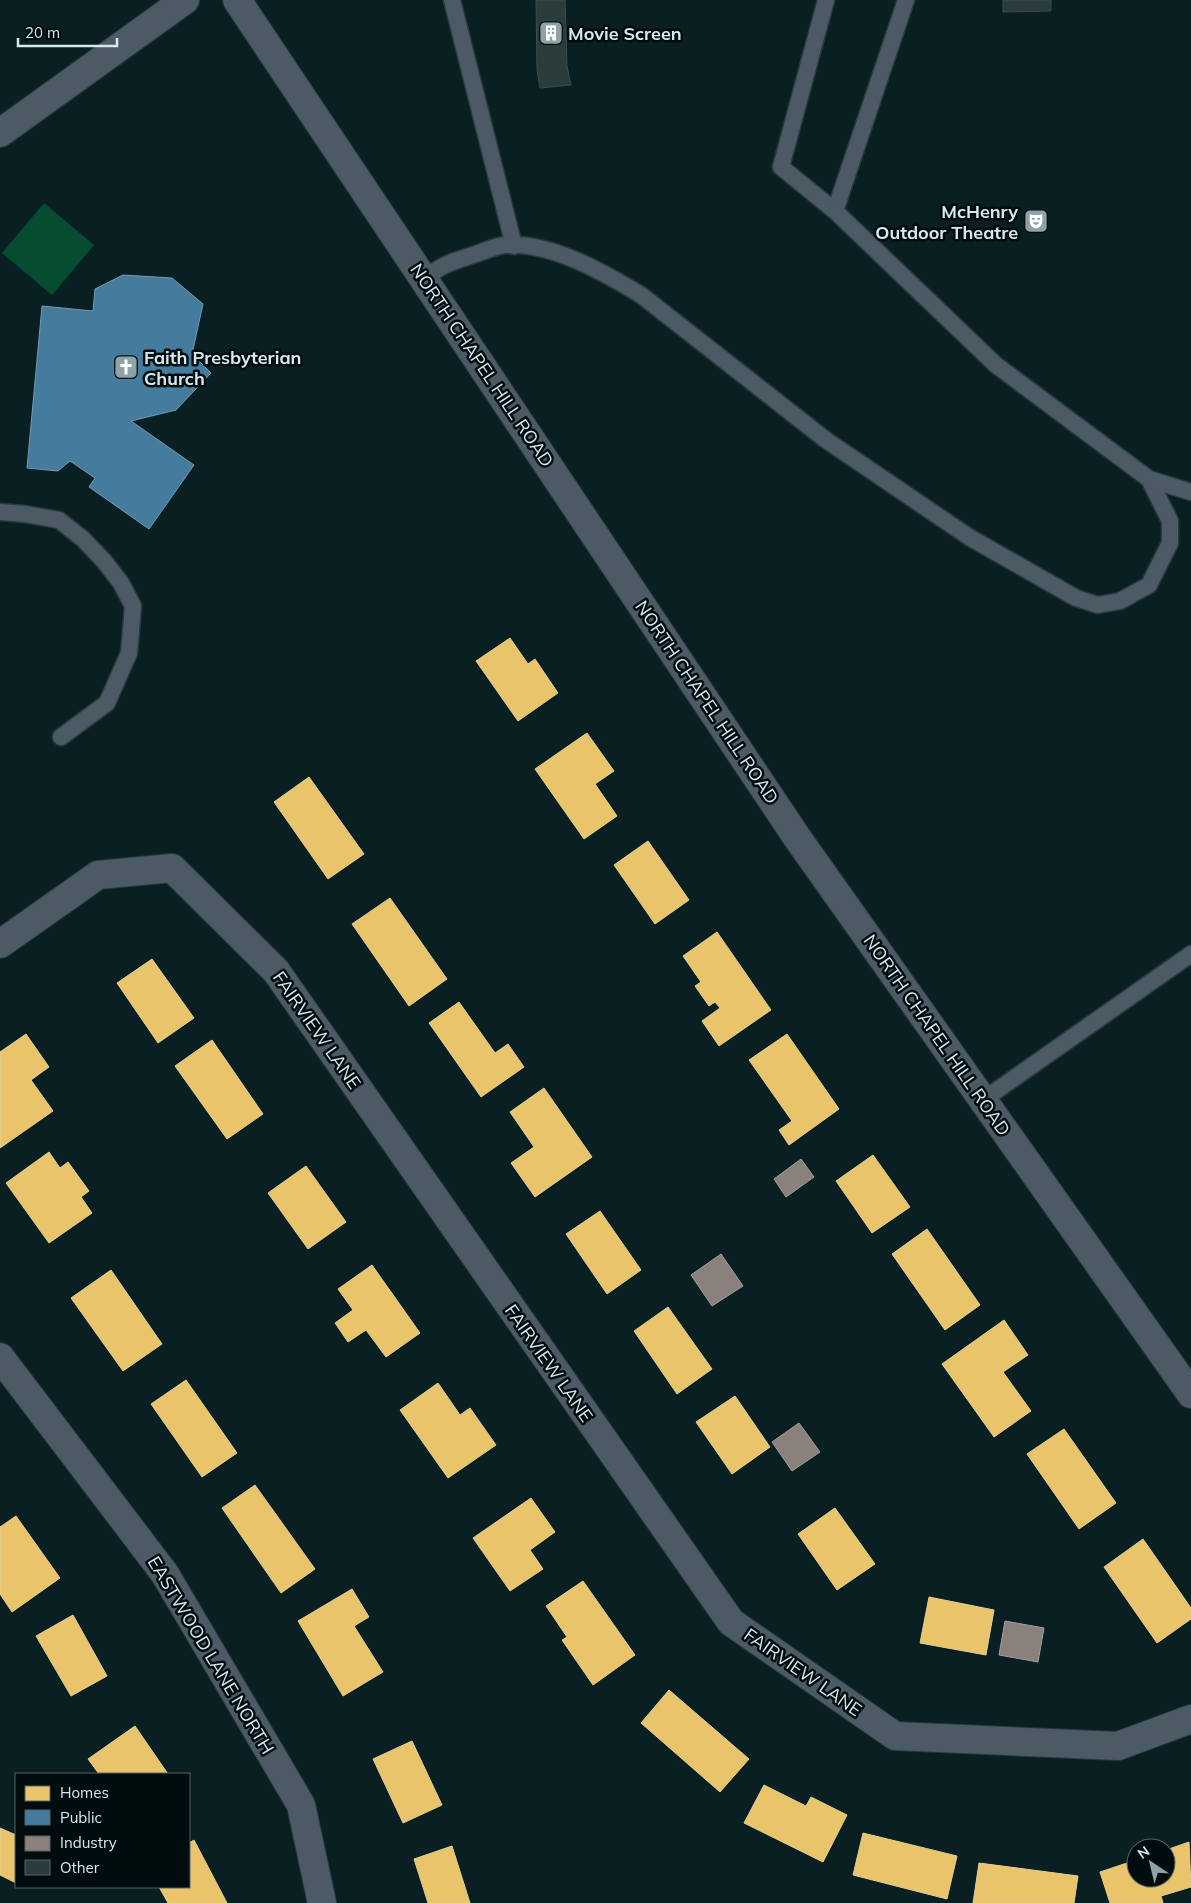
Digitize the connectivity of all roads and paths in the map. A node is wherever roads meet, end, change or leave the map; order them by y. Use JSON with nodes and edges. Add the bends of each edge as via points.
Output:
{"nodes":[{"id":1,"x":185,"y":0,"type":"edge"},
{"id":2,"x":237,"y":0,"type":"edge"},
{"id":3,"x":452,"y":0,"type":"edge"},
{"id":4,"x":826,"y":0,"type":"edge"},
{"id":5,"x":906,"y":0,"type":"edge"},
{"id":6,"x":0,"y":134,"type":"edge"},
{"id":7,"x":835,"y":212,"type":"junction"},
{"id":8,"x":514,"y":246,"type":"junction"},
{"id":9,"x":424,"y":279,"type":"junction"},
{"id":10,"x":1149,"y":479,"type":"junction"},
{"id":11,"x":1191,"y":492,"type":"edge"},
{"id":12,"x":0,"y":512,"type":"edge"},
{"id":13,"x":61,"y":737,"type":"dead end"},
{"id":14,"x":0,"y":944,"type":"edge"},
{"id":15,"x":1191,"y":954,"type":"edge"},
{"id":16,"x":983,"y":1100,"type":"junction"},
{"id":17,"x":0,"y":1357,"type":"edge"},
{"id":18,"x":1191,"y":1394,"type":"edge"},
{"id":19,"x":1191,"y":1719,"type":"edge"},
{"id":20,"x":322,"y":1903,"type":"edge"}],
"edges":[{"from":1,"to":6,"type":"street"},
{"from":2,"to":9,"type":"street","name":"NORTH CHAPEL HILL ROAD"},
{"from":3,"to":8,"type":"lane"},
{"from":4,"to":7,"type":"lane","via":[[781,167]]},
{"from":5,"to":7,"type":"lane"},
{"from":7,"to":10,"type":"lane","via":[[996,365]]},
{"from":8,"to":9,"type":"lane","via":[[504,245],[443,264]]},
{"from":8,"to":10,"type":"lane","via":[[538,248],[610,276],[826,440],[969,538],[1076,598],[1098,605],[1120,601],[1149,585],[1170,543],[1170,521]]},
{"from":9,"to":16,"type":"street","name":"NORTH CHAPEL HILL ROAD","via":[[796,836]]},
{"from":10,"to":11,"type":"lane"},
{"from":12,"to":13,"type":"lane","via":[[59,520],[104,561],[122,583],[133,606],[129,653],[107,702]]},
{"from":14,"to":19,"type":"street","name":"FAIRVIEW LANE","via":[[98,875],[172,868],[276,971],[731,1622],[895,1736],[1118,1746]]},
{"from":15,"to":16,"type":"lane"},
{"from":16,"to":18,"type":"street","name":"NORTH CHAPEL HILL ROAD"},
{"from":17,"to":20,"type":"street","name":"EASTWOOD LANE NORTH","via":[[170,1582],[300,1805]]}]}
